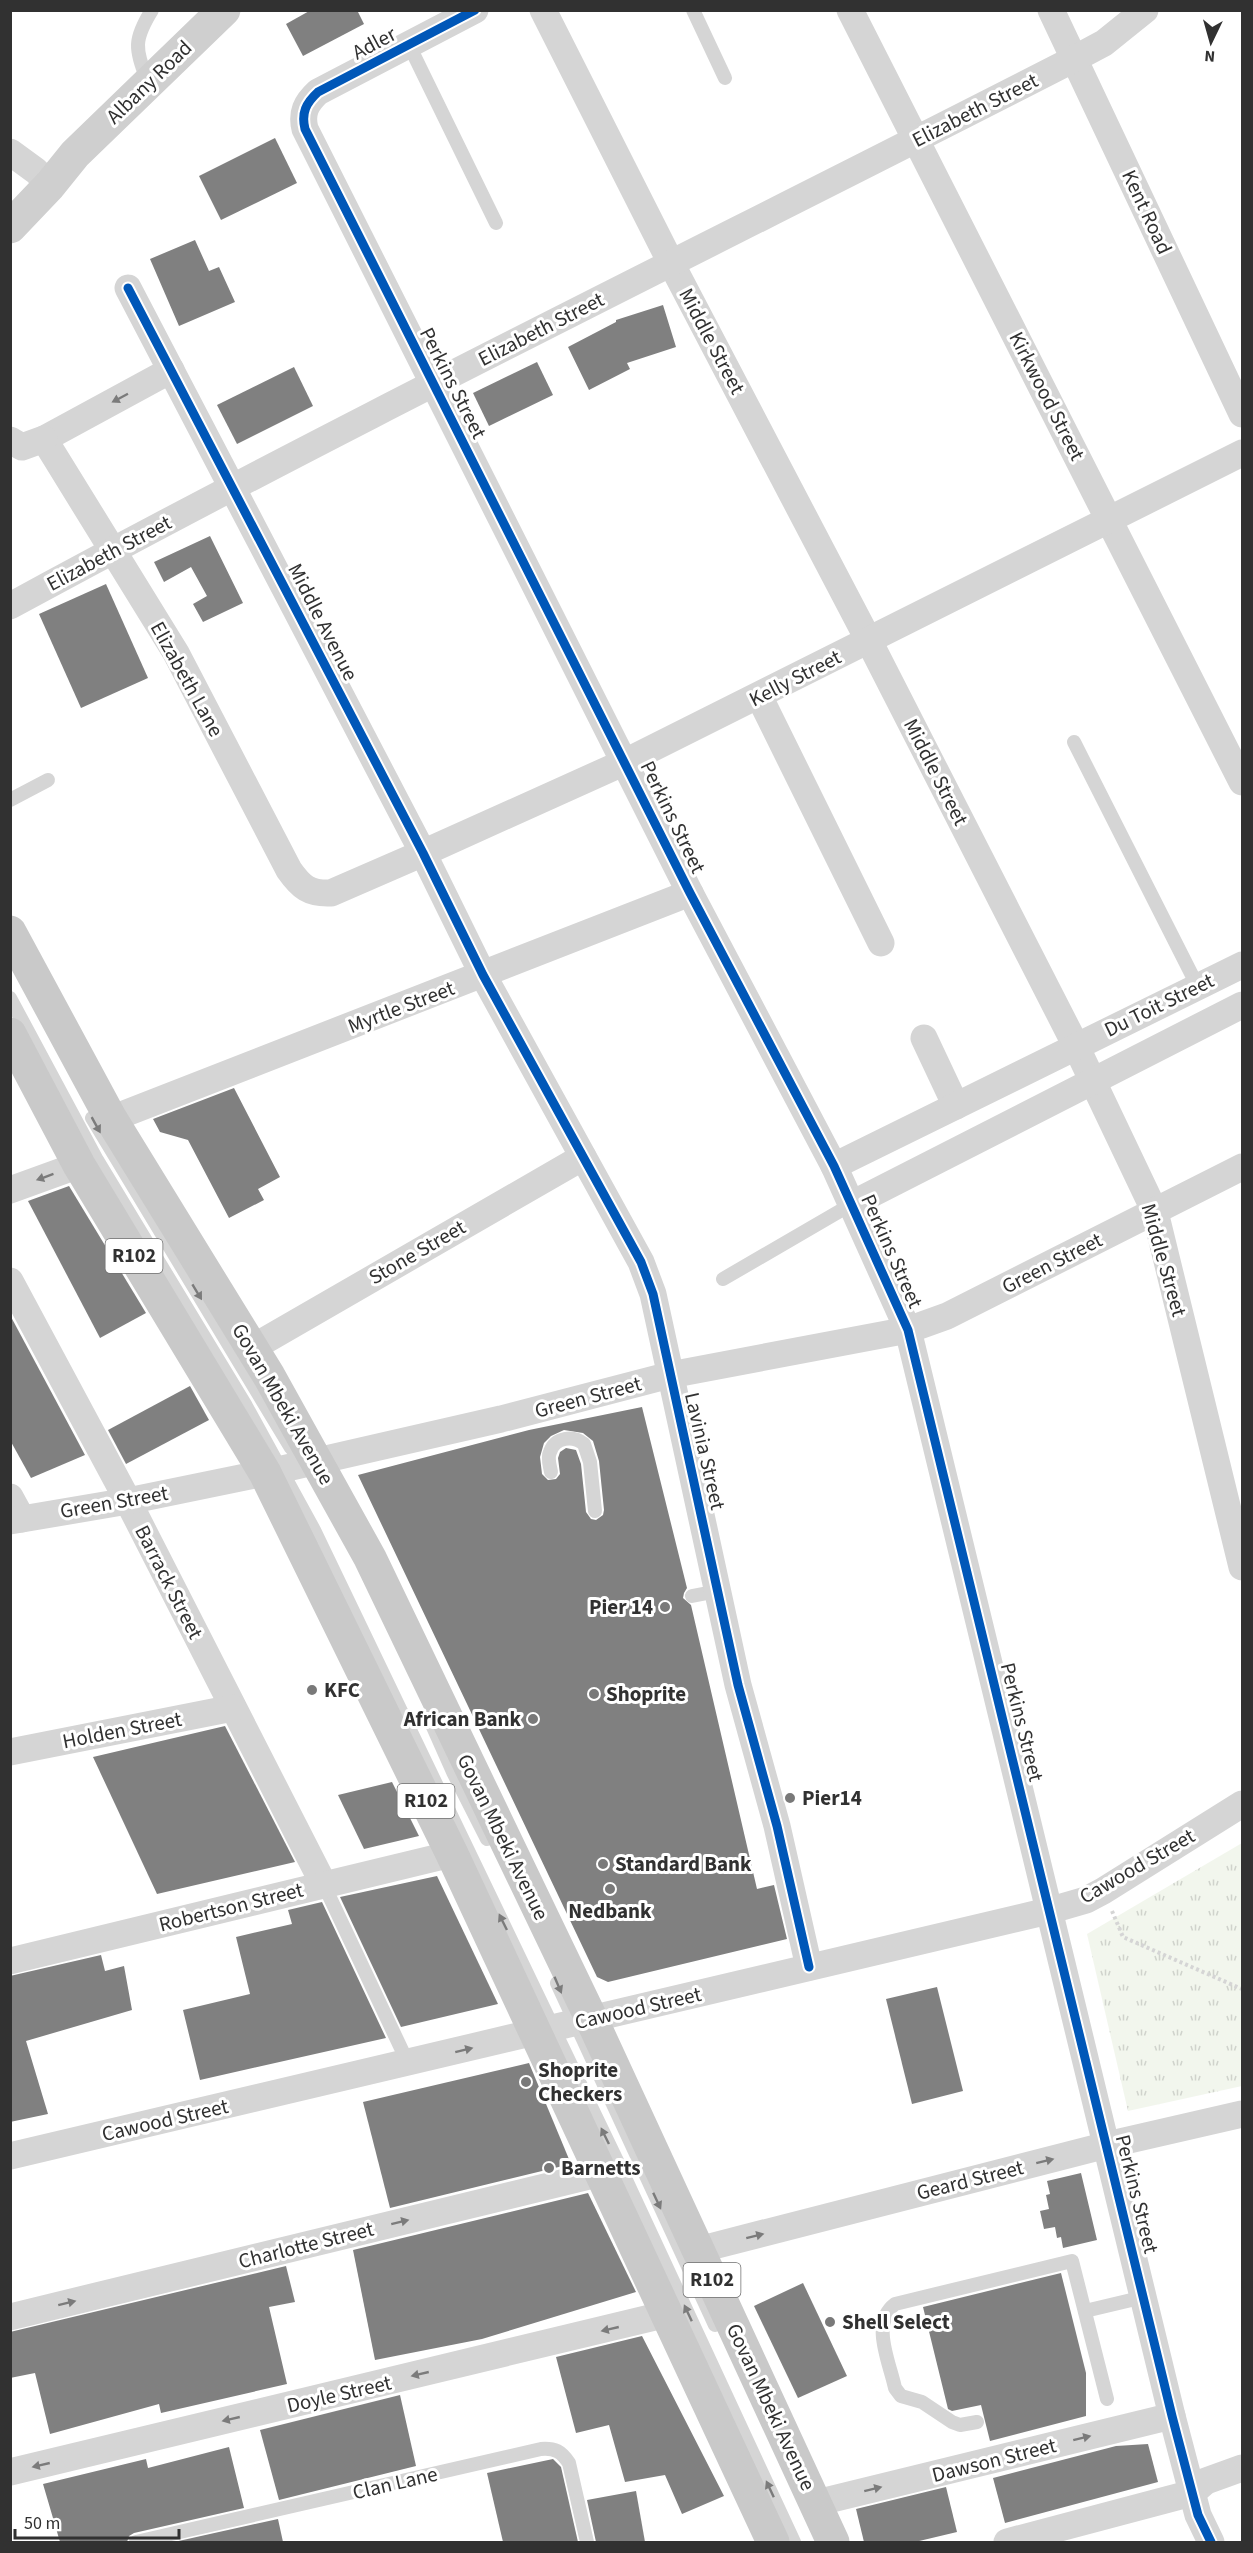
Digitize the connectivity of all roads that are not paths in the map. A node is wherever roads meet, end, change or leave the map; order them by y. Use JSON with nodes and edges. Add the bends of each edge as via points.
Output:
{"nodes":[{"id":1,"x":152,"y":10,"type":"edge"},
{"id":2,"x":224,"y":10,"type":"edge"},
{"id":3,"x":475,"y":10,"type":"edge"},
{"id":4,"x":543,"y":10,"type":"edge"},
{"id":5,"x":693,"y":10,"type":"edge"},
{"id":6,"x":850,"y":10,"type":"edge"},
{"id":7,"x":1051,"y":10,"type":"edge"},
{"id":8,"x":1145,"y":10,"type":"edge"},
{"id":9,"x":409,"y":45,"type":"junction"},
{"id":10,"x":1074,"y":60,"type":"junction"},
{"id":11,"x":725,"y":78,"type":"dead end"},
{"id":12,"x":148,"y":83,"type":"junction"},
{"id":13,"x":302,"y":120,"type":"joint"},
{"id":14,"x":917,"y":140,"type":"junction"},
{"id":15,"x":10,"y":152,"type":"edge"},
{"id":16,"x":43,"y":178,"type":"junction"},
{"id":17,"x":10,"y":197,"type":"edge"},
{"id":18,"x":496,"y":223,"type":"dead end"},
{"id":19,"x":10,"y":227,"type":"edge"},
{"id":20,"x":671,"y":263,"type":"junction"},
{"id":21,"x":128,"y":288,"type":"dead end"},
{"id":22,"x":171,"y":370,"type":"junction"},
{"id":23,"x":434,"y":384,"type":"junction"},
{"id":24,"x":1242,"y":414,"type":"edge"},
{"id":25,"x":44,"y":439,"type":"junction"},
{"id":26,"x":10,"y":440,"type":"edge"},
{"id":27,"x":1242,"y":453,"type":"edge"},
{"id":28,"x":233,"y":488,"type":"junction"},
{"id":29,"x":1109,"y":518,"type":"junction"},
{"id":30,"x":113,"y":550,"type":"junction"},
{"id":31,"x":10,"y":606,"type":"edge"},
{"id":32,"x":869,"y":640,"type":"junction"},
{"id":33,"x":759,"y":696,"type":"junction"},
{"id":34,"x":1074,"y":742,"type":"dead end"},
{"id":35,"x":625,"y":762,"type":"junction"},
{"id":36,"x":48,"y":780,"type":"dead end"},
{"id":37,"x":1242,"y":782,"type":"edge"},
{"id":38,"x":10,"y":800,"type":"edge"},
{"id":39,"x":423,"y":854,"type":"junction"},
{"id":40,"x":341,"y":888,"type":"joint"},
{"id":41,"x":690,"y":893,"type":"junction"},
{"id":42,"x":10,"y":932,"type":"edge"},
{"id":43,"x":881,"y":943,"type":"dead end"},
{"id":44,"x":10,"y":961,"type":"edge"},
{"id":45,"x":1242,"y":966,"type":"edge"},
{"id":46,"x":483,"y":975,"type":"junction"},
{"id":47,"x":1198,"y":987,"type":"junction"},
{"id":48,"x":26,"y":991,"type":"dead end"},
{"id":49,"x":10,"y":998,"type":"edge"},
{"id":50,"x":1242,"y":1005,"type":"edge"},
{"id":51,"x":10,"y":1034,"type":"edge"},
{"id":52,"x":924,"y":1038,"type":"dead end"},
{"id":53,"x":1076,"y":1046,"type":"junction"},
{"id":54,"x":1093,"y":1082,"type":"junction"},
{"id":55,"x":956,"y":1106,"type":"junction"},
{"id":56,"x":99,"y":1114,"type":"junction"},
{"id":57,"x":583,"y":1157,"type":"junction"},
{"id":58,"x":79,"y":1165,"type":"junction"},
{"id":59,"x":834,"y":1166,"type":"junction"},
{"id":60,"x":1242,"y":1167,"type":"edge"},
{"id":61,"x":10,"y":1190,"type":"edge"},
{"id":62,"x":852,"y":1204,"type":"junction"},
{"id":63,"x":1155,"y":1212,"type":"junction"},
{"id":64,"x":723,"y":1280,"type":"dead end"},
{"id":65,"x":10,"y":1281,"type":"edge"},
{"id":66,"x":908,"y":1330,"type":"junction"},
{"id":67,"x":252,"y":1348,"type":"junction"},
{"id":68,"x":670,"y":1375,"type":"junction"},
{"id":69,"x":297,"y":1472,"type":"junction"},
{"id":70,"x":551,"y":1472,"type":"dead end"},
{"id":71,"x":128,"y":1501,"type":"junction"},
{"id":72,"x":595,"y":1511,"type":"dead end"},
{"id":73,"x":14,"y":1512,"type":"edge"},
{"id":74,"x":357,"y":1565,"type":"dead end"},
{"id":75,"x":1242,"y":1567,"type":"edge"},
{"id":76,"x":718,"y":1591,"type":"junction"},
{"id":77,"x":692,"y":1596,"type":"dead end"},
{"id":78,"x":424,"y":1706,"type":"dead end"},
{"id":79,"x":233,"y":1708,"type":"junction"},
{"id":80,"x":10,"y":1752,"type":"edge"},
{"id":81,"x":1242,"y":1804,"type":"edge"},
{"id":82,"x":493,"y":1851,"type":"dead end"},
{"id":83,"x":452,"y":1854,"type":"junction"},
{"id":84,"x":324,"y":1885,"type":"junction"},
{"id":85,"x":1048,"y":1911,"type":"junction"},
{"id":86,"x":524,"y":1912,"type":"dead end"},
{"id":87,"x":542,"y":1949,"type":"dead end"},
{"id":88,"x":10,"y":1961,"type":"edge"},
{"id":89,"x":809,"y":1967,"type":"junction"},
{"id":90,"x":553,"y":1974,"type":"dead end"},
{"id":91,"x":564,"y":2025,"type":"junction"},
{"id":92,"x":408,"y":2063,"type":"junction"},
{"id":93,"x":1242,"y":2114,"type":"edge"},
{"id":94,"x":1107,"y":2145,"type":"junction"},
{"id":95,"x":10,"y":2156,"type":"edge"},
{"id":96,"x":602,"y":2173,"type":"junction"},
{"id":97,"x":698,"y":2250,"type":"junction"},
{"id":98,"x":1144,"y":2297,"type":"junction"},
{"id":99,"x":1085,"y":2310,"type":"junction"},
{"id":100,"x":667,"y":2314,"type":"junction"},
{"id":101,"x":10,"y":2317,"type":"edge"},
{"id":102,"x":720,"y":2337,"type":"dead end"},
{"id":103,"x":1107,"y":2399,"type":"dead end"},
{"id":104,"x":1172,"y":2416,"type":"junction"},
{"id":105,"x":976,"y":2422,"type":"dead end"},
{"id":106,"x":1242,"y":2468,"type":"edge"},
{"id":107,"x":10,"y":2472,"type":"edge"},
{"id":108,"x":1192,"y":2493,"type":"junction"},
{"id":109,"x":816,"y":2504,"type":"junction"},
{"id":110,"x":1050,"y":2537,"type":"edge"},
{"id":111,"x":136,"y":2542,"type":"edge"},
{"id":112,"x":587,"y":2542,"type":"edge"},
{"id":113,"x":773,"y":2542,"type":"edge"},
{"id":114,"x":794,"y":2542,"type":"edge"},
{"id":115,"x":833,"y":2542,"type":"edge"},
{"id":116,"x":1008,"y":2542,"type":"edge"},
{"id":117,"x":1211,"y":2542,"type":"edge"}],
"edges":[{"from":1,"to":12,"type":"lane","via":[[138,36],[136,52]]},
{"from":2,"to":12,"type":"main road","name":"Albany Road"},
{"from":3,"to":9,"type":"street","name":"Adler"},
{"from":4,"to":20,"type":"street","name":"Middle Street"},
{"from":5,"to":11,"type":"lane"},
{"from":6,"to":14,"type":"street","name":"Kirkwood Street"},
{"from":7,"to":10,"type":"street","name":"Kent Road"},
{"from":8,"to":10,"type":"street","name":"Elizabeth Street","via":[[1104,43]]},
{"from":9,"to":13,"type":"street","name":"Adler","via":[[318,92],[305,107]]},
{"from":9,"to":18,"type":"lane"},
{"from":10,"to":14,"type":"street","name":"Elizabeth Street"},
{"from":10,"to":24,"type":"street","name":"Kent Road"},
{"from":12,"to":16,"type":"main road","name":"Albany Road","via":[[75,154]]},
{"from":13,"to":23,"type":"street","name":"Perkins Street"},
{"from":14,"to":20,"type":"street","name":"Elizabeth Street"},
{"from":14,"to":29,"type":"street","name":"Kirkwood Street"},
{"from":15,"to":16,"type":"street"},
{"from":16,"to":17,"type":"main road","name":"Albany Road"},
{"from":16,"to":19,"type":"main road","name":"Albany Road"},
{"from":20,"to":23,"type":"street","name":"Elizabeth Street"},
{"from":20,"to":32,"type":"street","name":"Middle Street"},
{"from":21,"to":22,"type":"street","name":"Middle Avenue"},
{"from":22,"to":25,"type":"street","one_way":true},
{"from":22,"to":28,"type":"street","name":"Middle Avenue"},
{"from":23,"to":28,"type":"street","name":"Elizabeth Street"},
{"from":23,"to":35,"type":"street","name":"Perkins Street"},
{"from":25,"to":26,"type":"street","via":[[22,447]]},
{"from":25,"to":30,"type":"street","name":"Elizabeth Lane"},
{"from":27,"to":29,"type":"street","name":"Kelly Street"},
{"from":28,"to":30,"type":"street","name":"Elizabeth Street"},
{"from":28,"to":39,"type":"street","name":"Middle Avenue"},
{"from":29,"to":32,"type":"street","name":"Kelly Street"},
{"from":29,"to":37,"type":"street","name":"Kirkwood Street"},
{"from":30,"to":31,"type":"street","name":"Elizabeth Street"},
{"from":30,"to":40,"type":"street","name":"Elizabeth Lane","via":[[176,653],[289,870],[308,891]]},
{"from":32,"to":33,"type":"street","name":"Kelly Street"},
{"from":32,"to":53,"type":"street","name":"Middle Street"},
{"from":33,"to":35,"type":"street","name":"Kelly Street"},
{"from":33,"to":43,"type":"street"},
{"from":34,"to":47,"type":"lane"},
{"from":35,"to":39,"type":"street","name":"Kelly Street"},
{"from":35,"to":41,"type":"street","name":"Perkins Street"},
{"from":36,"to":38,"type":"lane"},
{"from":39,"to":40,"type":"street","name":"Kelly Street"},
{"from":39,"to":46,"type":"street","name":"Middle Avenue"},
{"from":41,"to":46,"type":"street","name":"Myrtle Street"},
{"from":41,"to":59,"type":"street","name":"Perkins Street"},
{"from":42,"to":56,"type":"main road","name":"Govan Mbeki Avenue","number":"R102"},
{"from":44,"to":48,"type":"lane"},
{"from":45,"to":47,"type":"street","name":"Du Toit Street"},
{"from":46,"to":56,"type":"street","name":"Myrtle Street"},
{"from":46,"to":57,"type":"street","name":"Lavinia Street"},
{"from":47,"to":53,"type":"street","name":"Du Toit Street"},
{"from":49,"to":69,"type":"lane","via":[[96,1160],[246,1406]]},
{"from":50,"to":54,"type":"street"},
{"from":51,"to":58,"type":"main road","name":"Govan Mbeki Avenue","number":"R102"},
{"from":52,"to":55,"type":"street"},
{"from":53,"to":54,"type":"street","name":"Middle Street"},
{"from":53,"to":55,"type":"street","name":"Du Toit Street"},
{"from":54,"to":62,"type":"street"},
{"from":54,"to":63,"type":"street","name":"Middle Street"},
{"from":55,"to":59,"type":"street","name":"Du Toit Street"},
{"from":56,"to":67,"type":"main road","name":"Govan Mbeki Avenue","number":"R102"},
{"from":56,"to":69,"type":"lane","one_way":true},
{"from":57,"to":67,"type":"street","name":"Stone Street"},
{"from":57,"to":68,"type":"street","name":"Lavinia Street","via":[[641,1262],[653,1294]]},
{"from":58,"to":61,"type":"street","one_way":true},
{"from":58,"to":69,"type":"main road","name":"Govan Mbeki Avenue","number":"R102"},
{"from":59,"to":62,"type":"street","name":"Perkins Street"},
{"from":60,"to":63,"type":"street","name":"Green Street"},
{"from":62,"to":64,"type":"lane"},
{"from":62,"to":66,"type":"street","name":"Perkins Street"},
{"from":63,"to":66,"type":"street","name":"Green Street","via":[[947,1316]]},
{"from":63,"to":75,"type":"street","name":"Middle Street"},
{"from":65,"to":71,"type":"street","name":"Barrack Street"},
{"from":66,"to":68,"type":"street","name":"Green Street"},
{"from":66,"to":85,"type":"street","name":"Perkins Street"},
{"from":67,"to":69,"type":"main road","name":"Govan Mbeki Avenue","number":"R102"},
{"from":68,"to":69,"type":"street","name":"Green Street"},
{"from":68,"to":76,"type":"street","name":"Lavinia Street"},
{"from":69,"to":71,"type":"street","name":"Green Street"},
{"from":69,"to":74,"type":"lane"},
{"from":69,"to":83,"type":"main road","name":"Govan Mbeki Avenue","number":"R102"},
{"from":69,"to":91,"type":"main road","name":"Govan Mbeki Avenue","number":"R102","via":[[370,1558]]},
{"from":70,"to":72,"type":"lane","via":[[549,1458],[553,1445],[571,1438],[584,1444],[590,1462]]},
{"from":71,"to":73,"type":"street","name":"Green Street"},
{"from":71,"to":79,"type":"street","name":"Barrack Street"},
{"from":76,"to":77,"type":"lane"},
{"from":76,"to":89,"type":"street","name":"Lavinia Street"},
{"from":78,"to":82,"type":"lane"},
{"from":79,"to":80,"type":"street","name":"Holden Street"},
{"from":79,"to":84,"type":"street","name":"Barrack Street"},
{"from":81,"to":85,"type":"street","name":"Cawood Street","via":[[1103,1891]]},
{"from":83,"to":84,"type":"street","name":"Robertson Street"},
{"from":91,"to":83,"type":"main road","name":"Govan Mbeki Avenue","number":"R102","one_way":true},
{"from":84,"to":88,"type":"street","name":"Robertson Street"},
{"from":84,"to":92,"type":"lane"},
{"from":85,"to":89,"type":"street","name":"Cawood Street"},
{"from":85,"to":94,"type":"street","name":"Perkins Street"},
{"from":86,"to":87,"type":"lane"},
{"from":89,"to":91,"type":"street","name":"Cawood Street"},
{"from":90,"to":91,"type":"lane","one_way":true},
{"from":92,"to":91,"type":"street","name":"Cawood Street","one_way":true},
{"from":91,"to":96,"type":"main road","name":"Govan Mbeki Avenue","number":"R102"},
{"from":91,"to":97,"type":"main road","name":"Govan Mbeki Avenue","number":"R102"},
{"from":91,"to":102,"type":"lane","one_way":true},
{"from":114,"to":91,"type":"lane","one_way":true},
{"from":92,"to":95,"type":"street","name":"Cawood Street"},
{"from":93,"to":94,"type":"street","name":"Geard Street"},
{"from":97,"to":94,"type":"street","name":"Geard Street","one_way":true},
{"from":94,"to":98,"type":"street","name":"Perkins Street"},
{"from":96,"to":100,"type":"main road","name":"Govan Mbeki Avenue","number":"R102"},
{"from":101,"to":96,"type":"street","name":"Charlotte Street","one_way":true},
{"from":97,"to":109,"type":"main road","name":"Govan Mbeki Avenue","number":"R102"},
{"from":98,"to":99,"type":"lane"},
{"from":98,"to":104,"type":"street","name":"Perkins Street"},
{"from":99,"to":103,"type":"lane"},
{"from":99,"to":105,"type":"lane","via":[[1072,2261],[890,2308],[881,2329],[895,2388],[901,2396],[922,2402],[960,2425]]},
{"from":100,"to":107,"type":"street","name":"Doyle Street","one_way":true},
{"from":100,"to":113,"type":"main road","name":"Govan Mbeki Avenue","number":"R102"},
{"from":104,"to":108,"type":"street","name":"Perkins Street"},
{"from":109,"to":104,"type":"street","name":"Dawson Street","one_way":true},
{"from":106,"to":108,"type":"street","via":[[1206,2481]]},
{"from":108,"to":110,"type":"street"},
{"from":108,"to":117,"type":"street","name":"Perkins Street"},
{"from":109,"to":115,"type":"main road","name":"Govan Mbeki Avenue","number":"R102"},
{"from":110,"to":116,"type":"street"},
{"from":111,"to":112,"type":"lane","name":"Clan Lane","via":[[554,2448],[569,2463]]}]}
